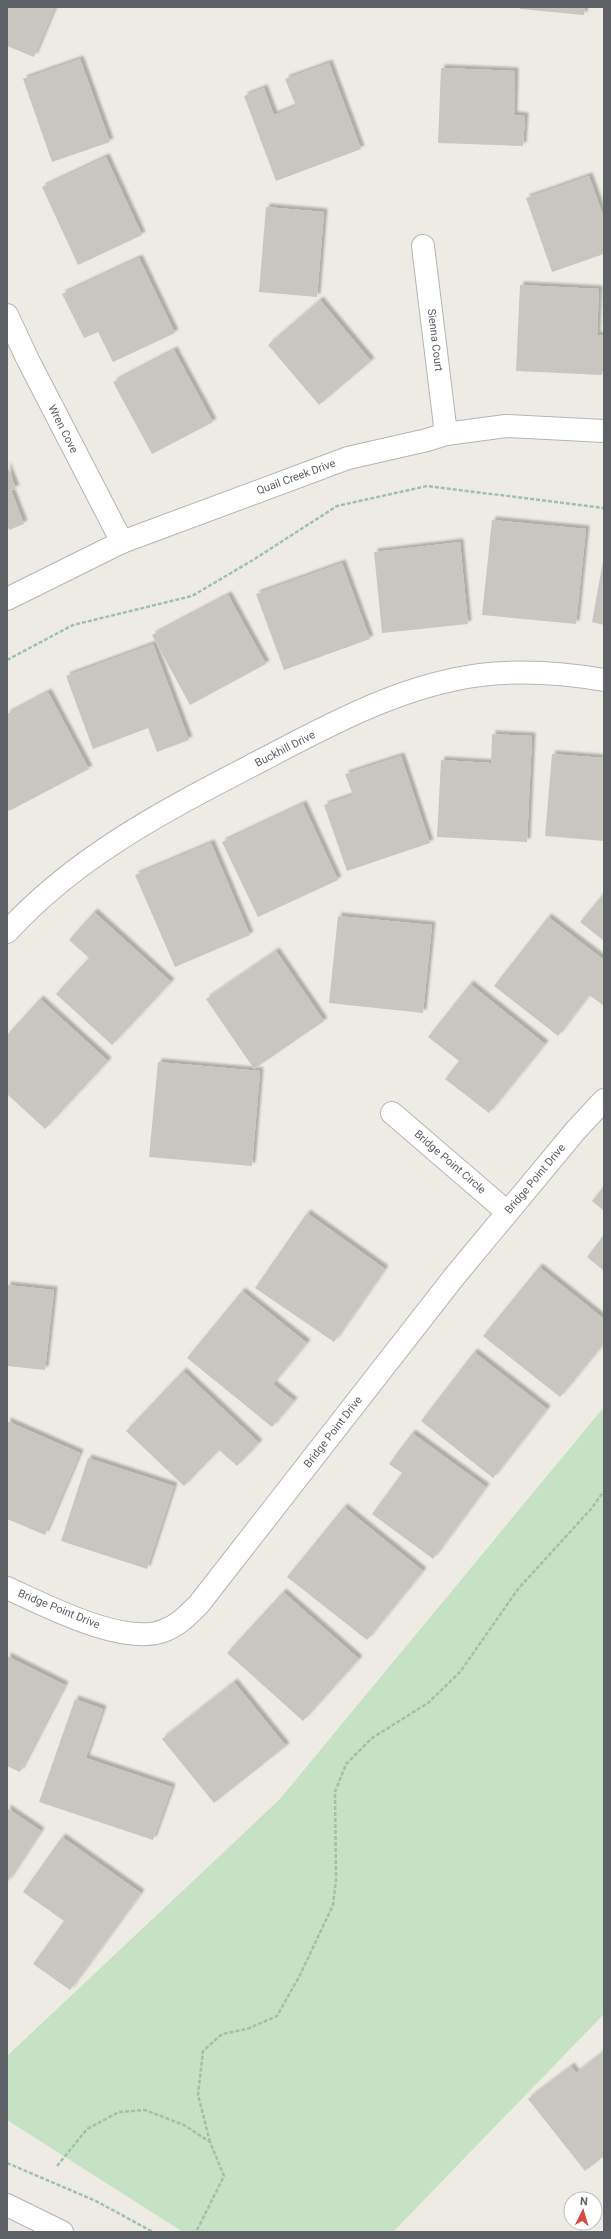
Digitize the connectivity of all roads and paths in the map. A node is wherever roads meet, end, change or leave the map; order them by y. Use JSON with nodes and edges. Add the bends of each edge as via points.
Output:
{"nodes":[{"id":1,"x":423,"y":246,"type":"dead end"},
{"id":2,"x":7,"y":315,"type":"edge"},
{"id":3,"x":604,"y":431,"type":"edge"},
{"id":4,"x":446,"y":434,"type":"junction"},
{"id":5,"x":604,"y":508,"type":"edge"},
{"id":6,"x":122,"y":542,"type":"junction"},
{"id":7,"x":7,"y":599,"type":"edge"},
{"id":8,"x":7,"y":660,"type":"edge"},
{"id":9,"x":604,"y":680,"type":"edge"},
{"id":10,"x":7,"y":932,"type":"edge"},
{"id":11,"x":604,"y":1100,"type":"edge"},
{"id":12,"x":392,"y":1113,"type":"dead end"},
{"id":13,"x":507,"y":1212,"type":"junction"},
{"id":14,"x":604,"y":1492,"type":"edge"},
{"id":15,"x":7,"y":1588,"type":"edge"},
{"id":16,"x":210,"y":2142,"type":"junction"},
{"id":17,"x":7,"y":2163,"type":"edge"},
{"id":18,"x":57,"y":2166,"type":"dead end"},
{"id":19,"x":7,"y":2205,"type":"edge"},
{"id":20,"x":62,"y":2232,"type":"edge"},
{"id":21,"x":152,"y":2232,"type":"edge"},
{"id":22,"x":196,"y":2232,"type":"edge"}],
"edges":[{"from":1,"to":4,"type":"street","name":"Sienna Court"},
{"from":2,"to":6,"type":"street","name":"Wren Cove"},
{"from":3,"to":4,"type":"street","name":"Quail Creek Drive","via":[[506,426]]},
{"from":4,"to":6,"type":"street","name":"Quail Creek Drive","via":[[348,458]]},
{"from":5,"to":8,"type":"path","via":[[427,486],[338,506],[192,596],[72,625]]},
{"from":6,"to":7,"type":"street","name":"Quail Creek Drive"},
{"from":9,"to":10,"type":"street","name":"Buckhill Drive","via":[[525,672],[480,675],[441,683],[375,704],[156,815],[99,852],[52,890]]},
{"from":11,"to":13,"type":"street","name":"Bridge Point Drive"},
{"from":12,"to":13,"type":"street","name":"Bridge Point Circle"},
{"from":13,"to":15,"type":"street","name":"Bridge Point Drive","via":[[199,1604],[182,1621],[162,1632],[134,1635],[97,1626]]},
{"from":14,"to":16,"type":"path","via":[[518,1589],[460,1672],[428,1703],[372,1738],[346,1764],[335,1792],[336,1880],[333,1905],[300,1975],[277,2016],[247,2029],[222,2034],[203,2052],[198,2095]]},
{"from":16,"to":18,"type":"path","via":[[184,2125],[145,2110],[119,2112],[87,2129]]},
{"from":16,"to":22,"type":"path","via":[[224,2176]]},
{"from":17,"to":21,"type":"path","via":[[96,2201]]},
{"from":19,"to":20,"type":"street"}]}
